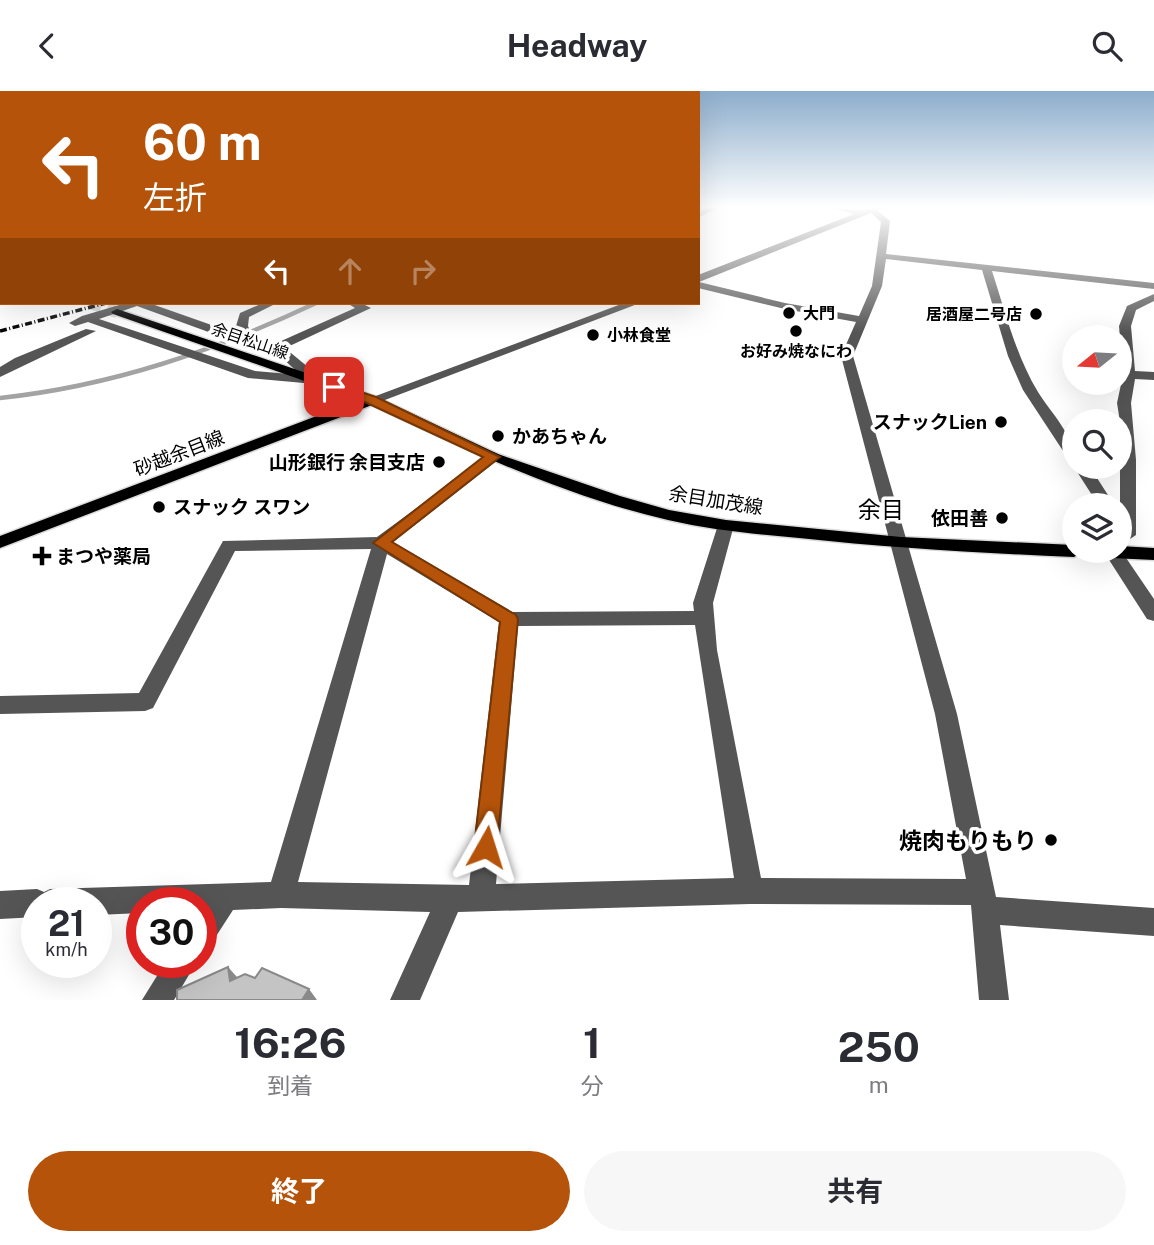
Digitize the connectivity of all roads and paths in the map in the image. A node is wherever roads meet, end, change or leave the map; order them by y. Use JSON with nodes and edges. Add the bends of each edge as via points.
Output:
{"nodes":[{"id":1,"x":776,"y":248,"type":"edge"},
{"id":2,"x":883,"y":248,"type":"edge"},
{"id":3,"x":882,"y":255,"type":"junction"},
{"id":4,"x":986,"y":268,"type":"junction"},
{"id":5,"x":700,"y":278,"type":"edge"},
{"id":6,"x":700,"y":285,"type":"edge"},
{"id":7,"x":1154,"y":286,"type":"edge"},
{"id":8,"x":1154,"y":297,"type":"edge"},
{"id":9,"x":130,"y":305,"type":"edge"},
{"id":10,"x":143,"y":305,"type":"edge"},
{"id":11,"x":267,"y":305,"type":"edge"},
{"id":12,"x":358,"y":305,"type":"edge"},
{"id":13,"x":629,"y":305,"type":"edge"},
{"id":14,"x":117,"y":312,"type":"tunnel mouth"},
{"id":15,"x":86,"y":318,"type":"junction"},
{"id":16,"x":863,"y":320,"type":"junction"},
{"id":17,"x":1126,"y":325,"type":"edge"},
{"id":18,"x":249,"y":342,"type":"junction"},
{"id":19,"x":271,"y":350,"type":"junction"},
{"id":20,"x":0,"y":373,"type":"edge"},
{"id":21,"x":1132,"y":375,"type":"edge"},
{"id":22,"x":1154,"y":376,"type":"edge"},
{"id":23,"x":315,"y":380,"type":"junction"},
{"id":24,"x":1125,"y":395,"type":"edge"},
{"id":25,"x":372,"y":400,"type":"junction"},
{"id":26,"x":1062,"y":439,"type":"edge"},
{"id":27,"x":493,"y":457,"type":"junction"},
{"id":28,"x":1126,"y":493,"type":"edge"},
{"id":29,"x":726,"y":526,"type":"junction"},
{"id":30,"x":1132,"y":538,"type":"edge"},
{"id":31,"x":0,"y":542,"type":"edge"},
{"id":32,"x":381,"y":543,"type":"junction"},
{"id":33,"x":901,"y":543,"type":"junction"},
{"id":34,"x":1062,"y":550,"type":"edge"},
{"id":35,"x":1147,"y":554,"type":"edge"},
{"id":36,"x":1120,"y":563,"type":"edge"},
{"id":37,"x":1154,"y":614,"type":"edge"},
{"id":38,"x":704,"y":618,"type":"junction"},
{"id":39,"x":509,"y":619,"type":"junction"},
{"id":40,"x":0,"y":705,"type":"edge"},
{"id":41,"x":750,"y":891,"type":"junction"},
{"id":42,"x":281,"y":895,"type":"junction"},
{"id":43,"x":226,"y":897,"type":"junction"},
{"id":44,"x":481,"y":898,"type":"junction"},
{"id":45,"x":450,"y":899,"type":"junction"},
{"id":46,"x":112,"y":901,"type":"edge"},
{"id":47,"x":983,"y":901,"type":"junction"},
{"id":48,"x":21,"y":904,"type":"edge"},
{"id":49,"x":0,"y":905,"type":"edge"},
{"id":50,"x":217,"y":910,"type":"edge"},
{"id":51,"x":1154,"y":922,"type":"edge"},
{"id":52,"x":172,"y":978,"type":"edge"},
{"id":53,"x":158,"y":1000,"type":"edge"},
{"id":54,"x":405,"y":1000,"type":"edge"},
{"id":55,"x":994,"y":1000,"type":"edge"}],
"edges":[{"from":1,"to":5,"type":"street"},
{"from":2,"to":3,"type":"street"},
{"from":3,"to":4,"type":"street"},
{"from":3,"to":16,"type":"street","via":[[877,286]]},
{"from":4,"to":7,"type":"street"},
{"from":4,"to":26,"type":"street","via":[[1014,356]]},
{"from":6,"to":16,"type":"street"},
{"from":8,"to":17,"type":"street","via":[[1131,308]]},
{"from":9,"to":15,"type":"street"},
{"from":10,"to":18,"type":"street"},
{"from":11,"to":18,"type":"street","via":[[244,315],[242,326]]},
{"from":12,"to":19,"type":"street","via":[[365,307]]},
{"from":13,"to":25,"type":"street"},
{"from":14,"to":23,"type":"main road","name":"余目松山線"},
{"from":15,"to":20,"type":"street","via":[[75,323],[90,331]]},
{"from":15,"to":23,"type":"street","via":[[253,375]]},
{"from":16,"to":33,"type":"street","via":[[847,356]]},
{"from":18,"to":19,"type":"street"},
{"from":19,"to":23,"type":"street","via":[[287,356]]},
{"from":21,"to":22,"type":"street"},
{"from":23,"to":25,"type":"main road","name":"余目松山線"},
{"from":24,"to":28,"type":"street"},
{"from":25,"to":27,"type":"main road","name":"余目加茂線"},
{"from":25,"to":31,"type":"main road","name":"砂越余目線"},
{"from":27,"to":29,"type":"main road","name":"余目加茂線","via":[[614,501]]},
{"from":27,"to":32,"type":"street"},
{"from":29,"to":33,"type":"main road","name":"余目加茂線"},
{"from":29,"to":38,"type":"street","via":[[703,603]]},
{"from":30,"to":35,"type":"street"},
{"from":32,"to":39,"type":"street"},
{"from":32,"to":40,"type":"street","via":[[229,545],[145,702]]},
{"from":32,"to":42,"type":"street"},
{"from":33,"to":34,"type":"main road","name":"余目加茂線"},
{"from":33,"to":47,"type":"street","via":[[946,714]]},
{"from":36,"to":37,"type":"street"},
{"from":38,"to":39,"type":"street"},
{"from":38,"to":41,"type":"street"},
{"from":39,"to":44,"type":"street"},
{"from":41,"to":44,"type":"street"},
{"from":41,"to":47,"type":"street"},
{"from":42,"to":43,"type":"street"},
{"from":42,"to":45,"type":"street"},
{"from":43,"to":46,"type":"street"},
{"from":43,"to":50,"type":"street"},
{"from":44,"to":45,"type":"street"},
{"from":45,"to":54,"type":"street"},
{"from":47,"to":51,"type":"street"},
{"from":47,"to":55,"type":"street"},
{"from":48,"to":49,"type":"street"},
{"from":52,"to":53,"type":"street"}]}
